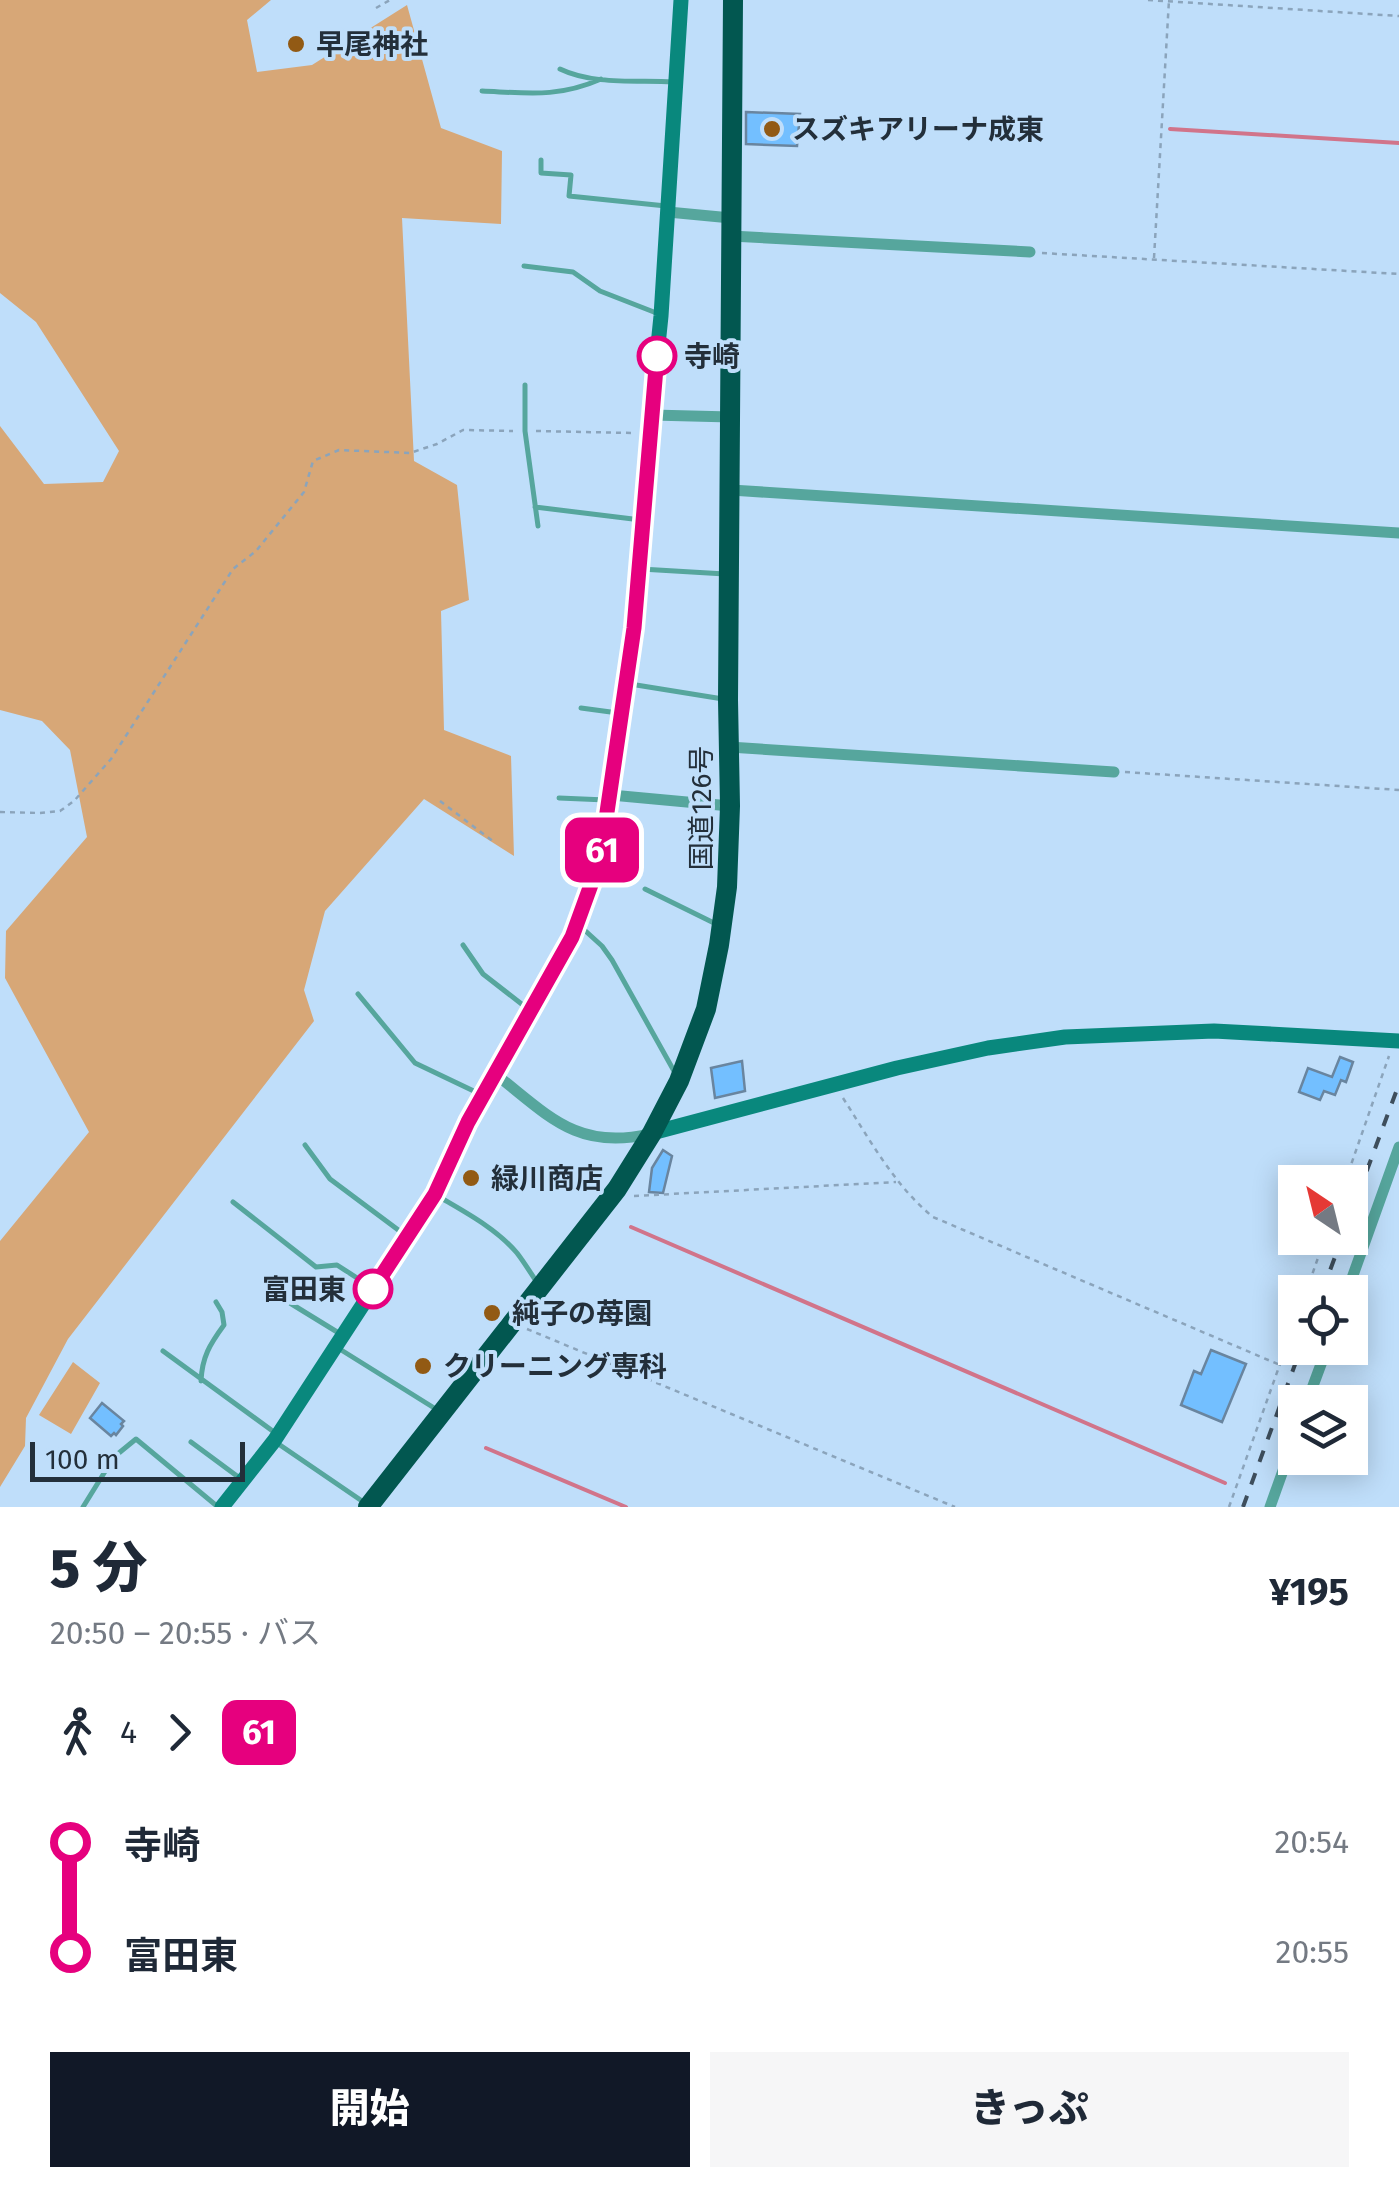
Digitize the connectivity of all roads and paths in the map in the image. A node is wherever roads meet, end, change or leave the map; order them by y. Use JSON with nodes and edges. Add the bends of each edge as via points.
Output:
{"nodes":[{"id":1,"x":390,"y":0,"type":"edge"},
{"id":2,"x":681,"y":0,"type":"edge"},
{"id":3,"x":732,"y":0,"type":"edge"},
{"id":4,"x":1148,"y":0,"type":"edge"},
{"id":5,"x":1168,"y":1,"type":"edge"},
{"id":6,"x":376,"y":8,"type":"dead end"},
{"id":7,"x":1399,"y":16,"type":"edge"},
{"id":8,"x":560,"y":69,"type":"dead end"},
{"id":9,"x":601,"y":79,"type":"junction"},
{"id":10,"x":676,"y":82,"type":"junction"},
{"id":11,"x":482,"y":92,"type":"dead end"},
{"id":12,"x":541,"y":160,"type":"dead end"},
{"id":13,"x":668,"y":209,"type":"junction"},
{"id":14,"x":731,"y":227,"type":"junction"},
{"id":15,"x":1030,"y":252,"type":"joint"},
{"id":16,"x":1154,"y":258,"type":"junction"},
{"id":17,"x":524,"y":266,"type":"dead end"},
{"id":18,"x":1399,"y":274,"type":"edge"},
{"id":19,"x":662,"y":316,"type":"junction"},
{"id":20,"x":525,"y":386,"type":"dead end"},
{"id":21,"x":652,"y":415,"type":"junction"},
{"id":22,"x":731,"y":417,"type":"junction"},
{"id":23,"x":525,"y":431,"type":"junction"},
{"id":24,"x":650,"y":433,"type":"junction"},
{"id":25,"x":731,"y":490,"type":"junction"},
{"id":26,"x":535,"y":507,"type":"junction"},
{"id":27,"x":642,"y":520,"type":"junction"},
{"id":28,"x":538,"y":526,"type":"dead end"},
{"id":29,"x":1399,"y":533,"type":"edge"},
{"id":30,"x":638,"y":569,"type":"junction"},
{"id":31,"x":730,"y":575,"type":"junction"},
{"id":32,"x":627,"y":683,"type":"junction"},
{"id":33,"x":728,"y":700,"type":"junction"},
{"id":34,"x":582,"y":708,"type":"dead end"},
{"id":35,"x":623,"y":714,"type":"junction"},
{"id":36,"x":729,"y":747,"type":"junction"},
{"id":37,"x":1114,"y":772,"type":"joint"},
{"id":38,"x":1399,"y":790,"type":"edge"},
{"id":39,"x":560,"y":798,"type":"dead end"},
{"id":40,"x":611,"y":798,"type":"junction"},
{"id":41,"x":440,"y":801,"type":"dead end"},
{"id":42,"x":730,"y":806,"type":"junction"},
{"id":43,"x":0,"y":812,"type":"edge"},
{"id":44,"x":494,"y":842,"type":"dead end"},
{"id":45,"x":645,"y":890,"type":"dead end"},
{"id":46,"x":578,"y":924,"type":"junction"},
{"id":47,"x":722,"y":927,"type":"junction"},
{"id":48,"x":463,"y":946,"type":"dead end"},
{"id":49,"x":358,"y":994,"type":"dead end"},
{"id":50,"x":530,"y":1010,"type":"junction"},
{"id":51,"x":1396,"y":1041,"type":"edge"},
{"id":52,"x":494,"y":1073,"type":"junction"},
{"id":53,"x":680,"y":1081,"type":"junction"},
{"id":54,"x":834,"y":1084,"type":"junction"},
{"id":55,"x":482,"y":1095,"type":"junction"},
{"id":56,"x":652,"y":1133,"type":"junction"},
{"id":57,"x":306,"y":1145,"type":"dead end"},
{"id":58,"x":1399,"y":1147,"type":"edge"},
{"id":59,"x":1351,"y":1165,"type":"edge"},
{"id":60,"x":898,"y":1182,"type":"junction"},
{"id":61,"x":618,"y":1190,"type":"junction"},
{"id":62,"x":435,"y":1194,"type":"junction"},
{"id":63,"x":233,"y":1202,"type":"dead end"},
{"id":64,"x":407,"y":1237,"type":"junction"},
{"id":65,"x":1353,"y":1275,"type":"edge"},
{"id":66,"x":541,"y":1287,"type":"junction"},
{"id":67,"x":373,"y":1289,"type":"junction"},
{"id":68,"x":272,"y":1292,"type":"dead end"},
{"id":69,"x":216,"y":1302,"type":"dead end"},
{"id":70,"x":512,"y":1323,"type":"junction"},
{"id":71,"x":339,"y":1341,"type":"junction"},
{"id":72,"x":163,"y":1352,"type":"dead end"},
{"id":73,"x":1278,"y":1364,"type":"edge"},
{"id":74,"x":1280,"y":1365,"type":"edge"},
{"id":75,"x":200,"y":1381,"type":"junction"},
{"id":76,"x":442,"y":1413,"type":"junction"},
{"id":77,"x":276,"y":1438,"type":"junction"},
{"id":78,"x":192,"y":1442,"type":"dead end"},
{"id":79,"x":1281,"y":1475,"type":"edge"},
{"id":80,"x":244,"y":1481,"type":"junction"},
{"id":81,"x":369,"y":1506,"type":"edge"},
{"id":82,"x":83,"y":1507,"type":"edge"},
{"id":83,"x":220,"y":1507,"type":"edge"},
{"id":84,"x":955,"y":1507,"type":"edge"},
{"id":85,"x":1228,"y":1507,"type":"edge"},
{"id":86,"x":1270,"y":1507,"type":"edge"}],
"edges":[{"from":1,"to":6,"type":"path"},
{"from":2,"to":10,"type":"street"},
{"from":3,"to":14,"type":"highway","name":"国道126号"},
{"from":4,"to":5,"type":"path"},
{"from":5,"to":7,"type":"path"},
{"from":5,"to":16,"type":"path"},
{"from":8,"to":9,"type":"lane"},
{"from":9,"to":10,"type":"lane"},
{"from":9,"to":11,"type":"lane","via":[[553,94]]},
{"from":10,"to":13,"type":"street"},
{"from":12,"to":13,"type":"lane","via":[[540,173],[571,175],[569,196]]},
{"from":13,"to":14,"type":"street"},
{"from":13,"to":19,"type":"street"},
{"from":14,"to":15,"type":"street"},
{"from":14,"to":22,"type":"highway","name":"国道126号"},
{"from":15,"to":16,"type":"path"},
{"from":16,"to":18,"type":"path"},
{"from":17,"to":19,"type":"lane","via":[[573,272]]},
{"from":19,"to":21,"type":"street"},
{"from":20,"to":23,"type":"lane"},
{"from":21,"to":22,"type":"street"},
{"from":21,"to":24,"type":"street"},
{"from":22,"to":25,"type":"highway","name":"国道126号"},
{"from":23,"to":24,"type":"path"},
{"from":23,"to":26,"type":"lane"},
{"from":23,"to":43,"type":"path","via":[[463,430],[410,453],[339,450],[313,460],[304,492],[233,569],[99,773],[60,811]]},
{"from":24,"to":27,"type":"street"},
{"from":25,"to":29,"type":"street"},
{"from":25,"to":31,"type":"highway","name":"国道126号"},
{"from":26,"to":27,"type":"lane"},
{"from":26,"to":28,"type":"lane"},
{"from":27,"to":30,"type":"street"},
{"from":30,"to":31,"type":"lane"},
{"from":30,"to":32,"type":"street"},
{"from":31,"to":33,"type":"highway","name":"国道126号"},
{"from":32,"to":33,"type":"lane"},
{"from":32,"to":35,"type":"street"},
{"from":33,"to":36,"type":"highway","name":"国道126号"},
{"from":34,"to":35,"type":"lane"},
{"from":35,"to":40,"type":"street"},
{"from":36,"to":37,"type":"street"},
{"from":36,"to":42,"type":"highway","name":"国道126号"},
{"from":37,"to":38,"type":"path"},
{"from":39,"to":40,"type":"lane"},
{"from":40,"to":42,"type":"street"},
{"from":40,"to":46,"type":"street","via":[[600,860]]},
{"from":41,"to":44,"type":"path"},
{"from":42,"to":47,"type":"highway","name":"国道126号"},
{"from":45,"to":47,"type":"lane"},
{"from":46,"to":50,"type":"street"},
{"from":46,"to":53,"type":"lane","via":[[612,960]]},
{"from":47,"to":53,"type":"highway","name":"国道126号","via":[[706,1009]]},
{"from":48,"to":50,"type":"lane","via":[[484,974]]},
{"from":49,"to":55,"type":"lane","via":[[415,1063]]},
{"from":50,"to":52,"type":"street"},
{"from":51,"to":54,"type":"street","via":[[1214,1032],[1065,1036]]},
{"from":51,"to":59,"type":"path"},
{"from":52,"to":55,"type":"street"},
{"from":52,"to":56,"type":"street","via":[[563,1127],[625,1140]]},
{"from":53,"to":56,"type":"highway","name":"国道126号"},
{"from":54,"to":56,"type":"street"},
{"from":54,"to":60,"type":"path"},
{"from":55,"to":62,"type":"street"},
{"from":56,"to":61,"type":"highway","name":"国道126号"},
{"from":57,"to":64,"type":"lane","via":[[330,1179]]},
{"from":58,"to":65,"type":"street"},
{"from":60,"to":61,"type":"path","via":[[629,1196]]},
{"from":60,"to":73,"type":"path","via":[[933,1217]]},
{"from":61,"to":66,"type":"highway","name":"国道126号"},
{"from":62,"to":64,"type":"street"},
{"from":62,"to":66,"type":"lane","via":[[504,1241]]},
{"from":63,"to":67,"type":"lane","via":[[316,1267],[337,1265]]},
{"from":64,"to":67,"type":"street"},
{"from":66,"to":70,"type":"highway","name":"国道126号"},
{"from":67,"to":71,"type":"street"},
{"from":68,"to":71,"type":"lane"},
{"from":69,"to":75,"type":"lane","via":[[224,1325],[206,1350]]},
{"from":70,"to":76,"type":"highway","name":"国道126号"},
{"from":70,"to":84,"type":"path"},
{"from":71,"to":76,"type":"lane"},
{"from":71,"to":77,"type":"street"},
{"from":72,"to":75,"type":"lane"},
{"from":74,"to":85,"type":"path"},
{"from":75,"to":77,"type":"lane"},
{"from":76,"to":81,"type":"highway","name":"国道126号"},
{"from":77,"to":80,"type":"street"},
{"from":77,"to":81,"type":"lane"},
{"from":78,"to":80,"type":"lane"},
{"from":79,"to":86,"type":"street"},
{"from":80,"to":83,"type":"street"},
{"from":82,"to":83,"type":"lane","via":[[114,1457],[136,1440]]}]}
